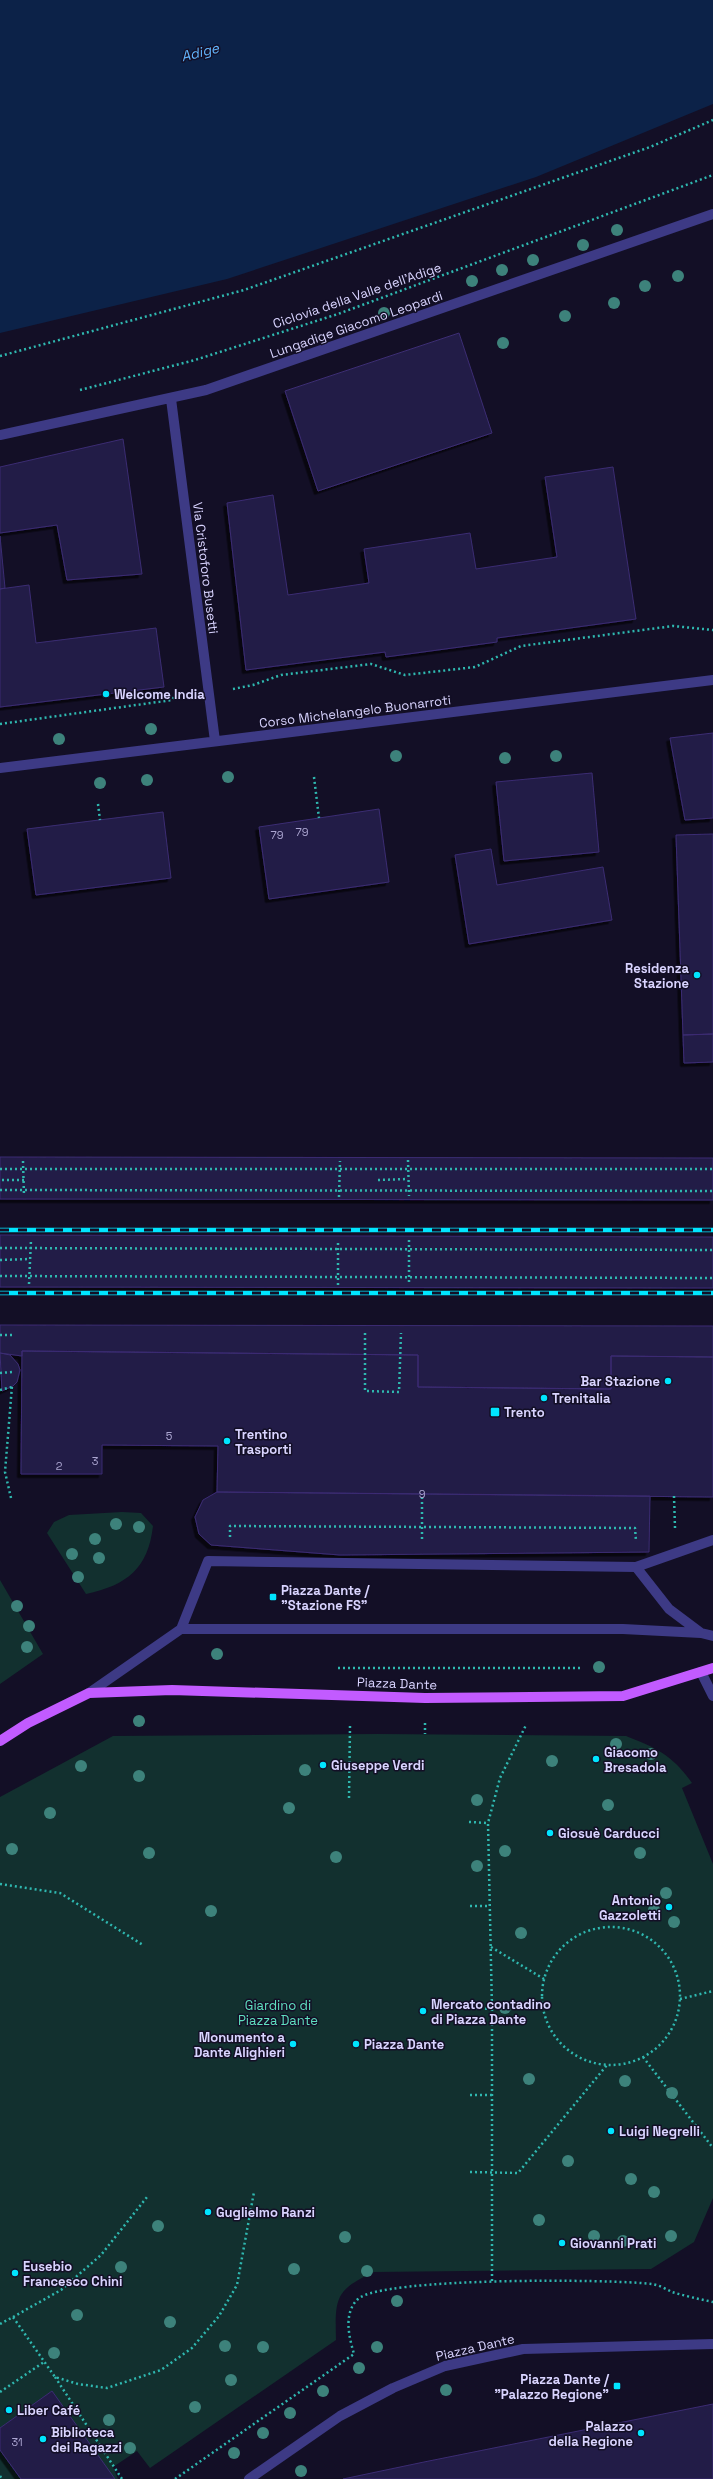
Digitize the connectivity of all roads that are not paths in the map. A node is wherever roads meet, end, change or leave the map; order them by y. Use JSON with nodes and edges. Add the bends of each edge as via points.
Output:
{"nodes":[{"id":1,"x":713,"y":214,"type":"edge"},
{"id":2,"x":170,"y":399,"type":"junction"},
{"id":3,"x":0,"y":435,"type":"edge"},
{"id":4,"x":713,"y":680,"type":"edge"},
{"id":5,"x":215,"y":741,"type":"junction"},
{"id":6,"x":0,"y":768,"type":"edge"},
{"id":7,"x":713,"y":1540,"type":"edge"},
{"id":8,"x":636,"y":1567,"type":"junction"},
{"id":9,"x":181,"y":1629,"type":"junction"},
{"id":10,"x":701,"y":1633,"type":"junction"},
{"id":11,"x":713,"y":1636,"type":"edge"},
{"id":12,"x":713,"y":1668,"type":"edge"},
{"id":13,"x":700,"y":1672,"type":"junction"},
{"id":14,"x":89,"y":1693,"type":"junction"},
{"id":15,"x":713,"y":1696,"type":"edge"},
{"id":16,"x":0,"y":1741,"type":"edge"},
{"id":17,"x":713,"y":2344,"type":"edge"},
{"id":18,"x":249,"y":2479,"type":"edge"}],
"edges":[{"from":1,"to":2,"type":"street","name":"Lungadige Giacomo Leopardi","via":[[206,390]]},
{"from":2,"to":3,"type":"street","name":"Lungadige Giacomo Leopardi"},
{"from":2,"to":5,"type":"street","name":"Via Cristoforo Busetti"},
{"from":4,"to":5,"type":"street","name":"Corso Michelangelo Buonarroti"},
{"from":5,"to":6,"type":"street","name":"Corso Michelangelo Buonarroti"},
{"from":7,"to":8,"type":"street"},
{"from":8,"to":9,"type":"street","via":[[208,1561]]},
{"from":8,"to":10,"type":"street","via":[[669,1609]]},
{"from":9,"to":10,"type":"street","via":[[623,1629]]},
{"from":9,"to":14,"type":"street","name":"Piazza Dante"},
{"from":10,"to":11,"type":"street"},
{"from":12,"to":13,"type":"main road","name":"Piazza Dante"},
{"from":13,"to":14,"type":"main road","name":"Piazza Dante","via":[[623,1696],[424,1698],[172,1690]]},
{"from":13,"to":15,"type":"street"},
{"from":14,"to":16,"type":"main road","name":"Piazza Dante","via":[[28,1723]]},
{"from":17,"to":18,"type":"street","name":"Piazza Dante","via":[[523,2349],[445,2366],[393,2388],[340,2416]]}]}
